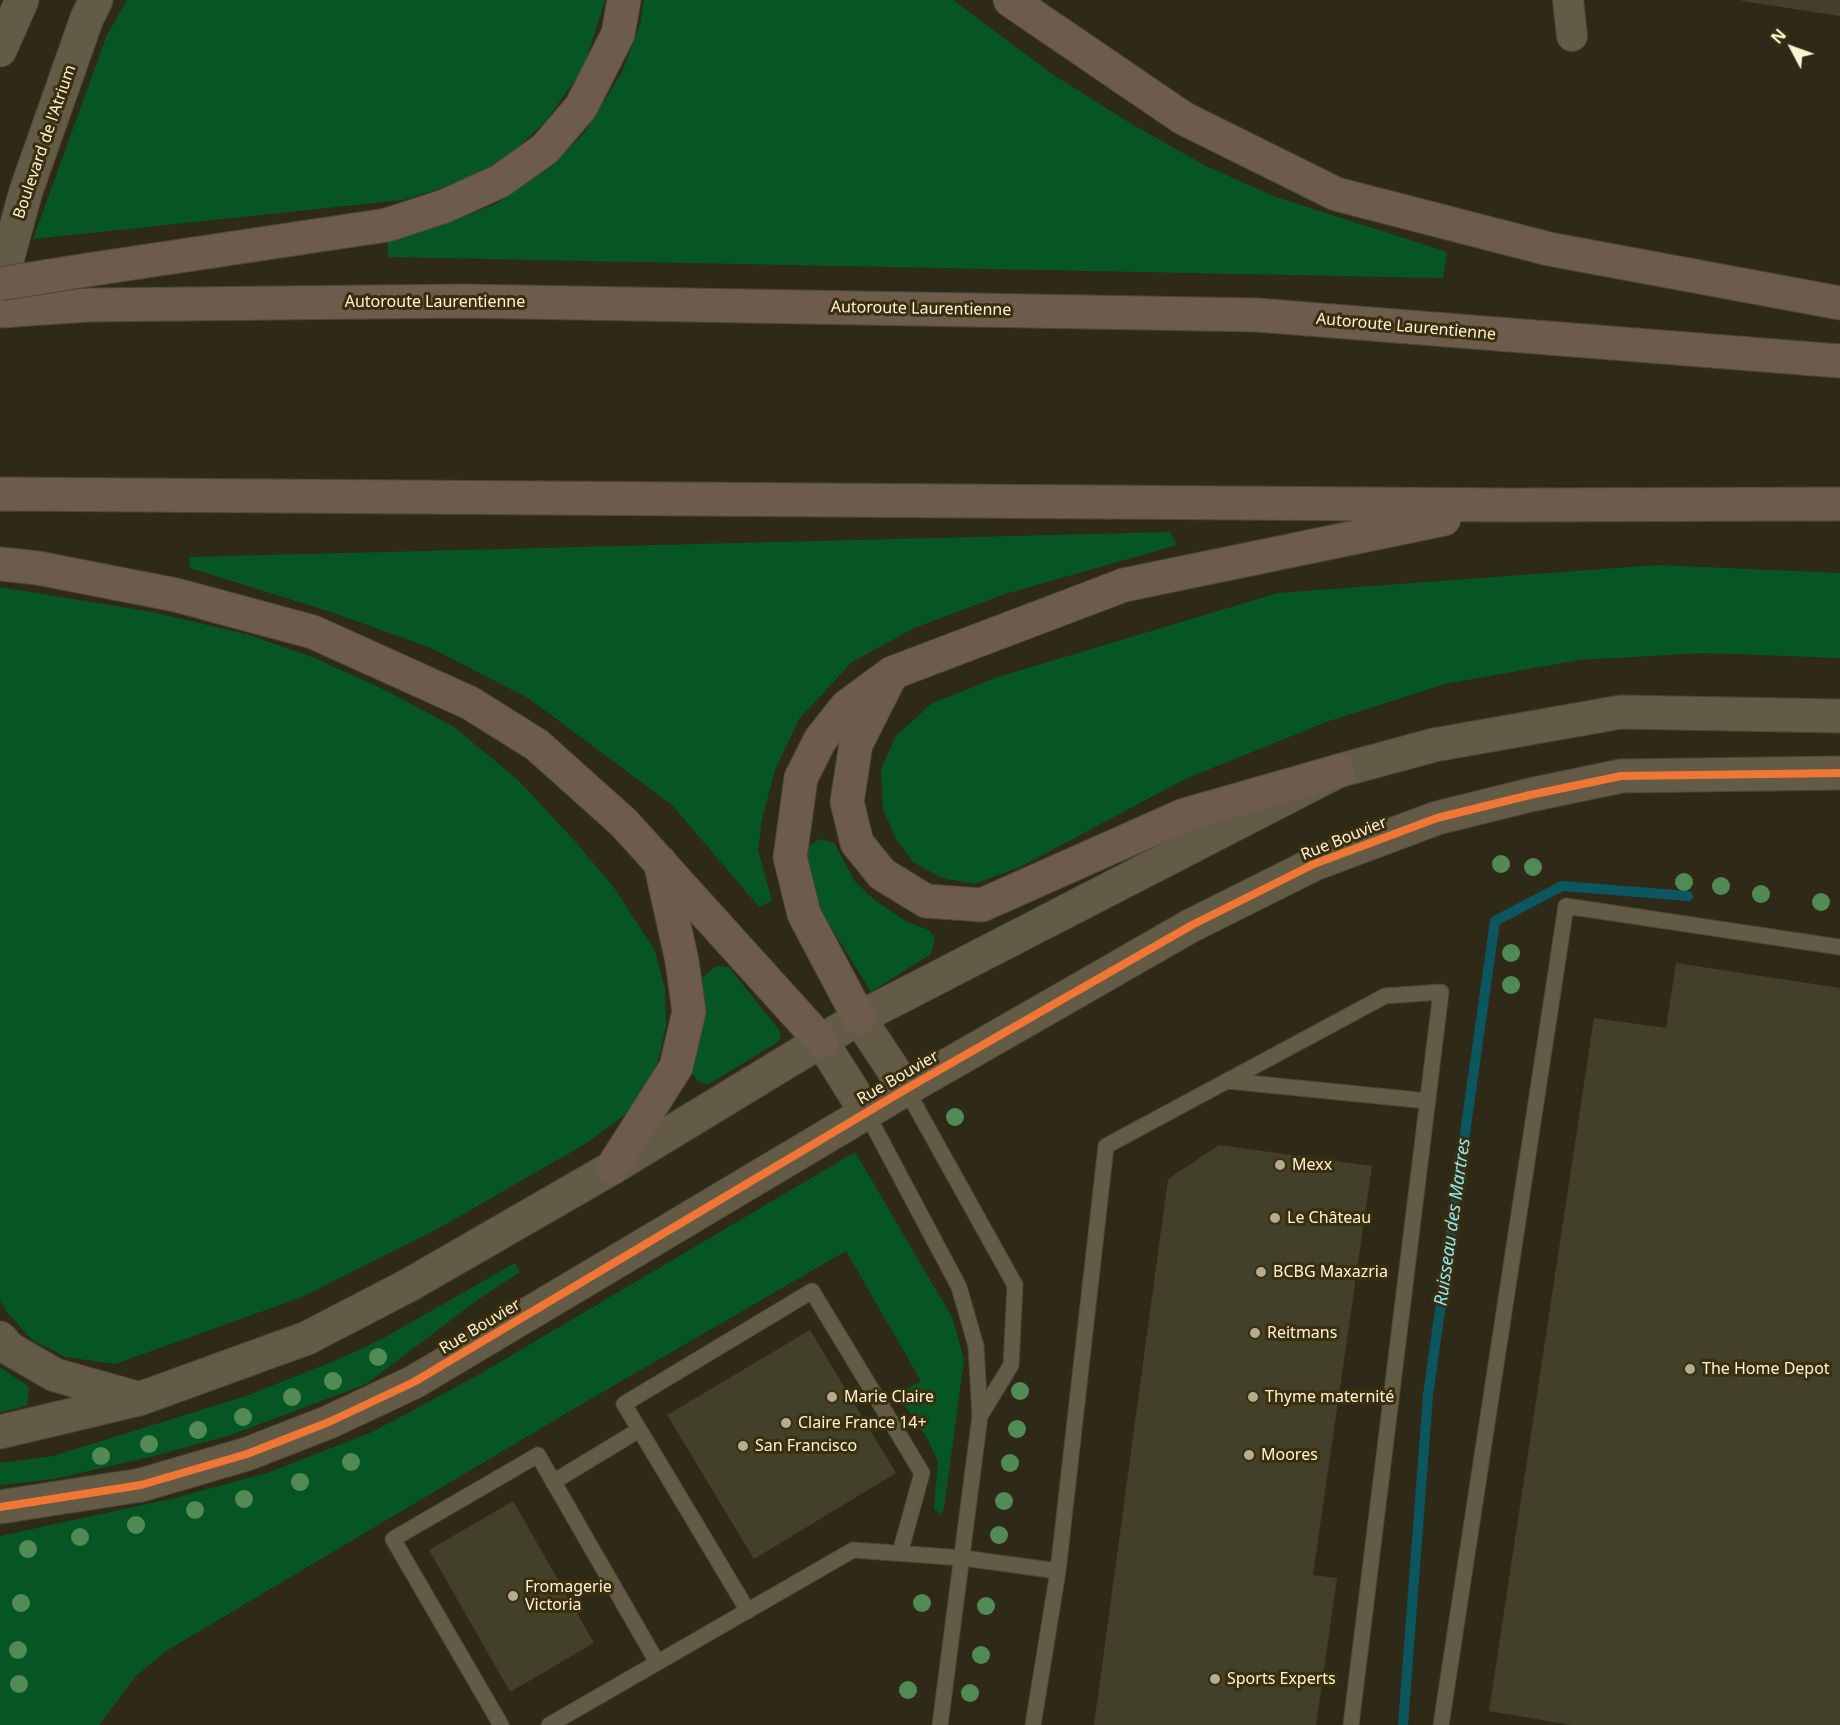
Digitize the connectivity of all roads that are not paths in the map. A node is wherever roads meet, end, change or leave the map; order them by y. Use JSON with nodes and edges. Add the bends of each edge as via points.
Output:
{"nodes":[{"id":1,"x":22,"y":0,"type":"edge"},
{"id":2,"x":96,"y":0,"type":"edge"},
{"id":3,"x":624,"y":0,"type":"edge"},
{"id":4,"x":1010,"y":0,"type":"edge"},
{"id":5,"x":1568,"y":0,"type":"edge"},
{"id":6,"x":1572,"y":36,"type":"dead end"},
{"id":7,"x":0,"y":50,"type":"edge"},
{"id":8,"x":0,"y":285,"type":"edge"},
{"id":9,"x":1840,"y":303,"type":"edge"},
{"id":10,"x":0,"y":311,"type":"edge"},
{"id":11,"x":1840,"y":361,"type":"edge"},
{"id":12,"x":0,"y":495,"type":"edge"},
{"id":13,"x":1840,"y":504,"type":"edge"},
{"id":14,"x":1510,"y":505,"type":"junction"},
{"id":15,"x":0,"y":564,"type":"edge"},
{"id":16,"x":892,"y":673,"type":"junction"},
{"id":17,"x":1840,"y":716,"type":"edge"},
{"id":18,"x":1338,"y":771,"type":"junction"},
{"id":19,"x":1840,"y":773,"type":"edge"},
{"id":20,"x":659,"y":860,"type":"junction"},
{"id":21,"x":1840,"y":947,"type":"edge"},
{"id":22,"x":859,"y":1018,"type":"junction"},
{"id":23,"x":822,"y":1042,"type":"junction"},
{"id":24,"x":1227,"y":1081,"type":"junction"},
{"id":25,"x":906,"y":1089,"type":"junction"},
{"id":26,"x":1428,"y":1101,"type":"junction"},
{"id":27,"x":866,"y":1112,"type":"junction"},
{"id":28,"x":612,"y":1168,"type":"junction"},
{"id":29,"x":0,"y":1338,"type":"edge"},
{"id":30,"x":139,"y":1399,"type":"junction"},
{"id":31,"x":981,"y":1416,"type":"junction"},
{"id":32,"x":639,"y":1430,"type":"junction"},
{"id":33,"x":0,"y":1432,"type":"edge"},
{"id":34,"x":553,"y":1482,"type":"junction"},
{"id":35,"x":0,"y":1508,"type":"edge"},
{"id":36,"x":900,"y":1553,"type":"junction"},
{"id":37,"x":963,"y":1558,"type":"junction"},
{"id":38,"x":1058,"y":1571,"type":"junction"},
{"id":39,"x":748,"y":1611,"type":"junction"},
{"id":40,"x":657,"y":1662,"type":"junction"},
{"id":41,"x":501,"y":1725,"type":"edge"},
{"id":42,"x":549,"y":1725,"type":"edge"},
{"id":43,"x":940,"y":1725,"type":"edge"},
{"id":44,"x":1034,"y":1725,"type":"edge"},
{"id":45,"x":1351,"y":1725,"type":"edge"},
{"id":46,"x":1441,"y":1725,"type":"edge"}],
"edges":[{"from":1,"to":7,"type":"street"},
{"from":2,"to":8,"type":"street","name":"Boulevard de l'Atrium","via":[[26,191]]},
{"from":3,"to":8,"type":"highway","bridge":true,"via":[[618,34],[581,107],[545,148],[500,181],[445,206],[387,225]]},
{"from":4,"to":9,"type":"highway","via":[[1183,118],[1336,194],[1549,249]]},
{"from":5,"to":6,"type":"street"},
{"from":10,"to":11,"type":"highway","name":"Autoroute Laurentienne","via":[[89,305],[464,301],[1257,315]]},
{"from":12,"to":14,"type":"highway"},
{"from":13,"to":14,"type":"highway"},
{"from":14,"to":16,"type":"highway","via":[[1124,585]]},
{"from":15,"to":20,"type":"highway","via":[[176,595],[313,632],[470,703],[537,745]]},
{"from":16,"to":18,"type":"highway","via":[[856,744],[847,802],[856,843],[882,874],[926,901],[982,905],[1184,815]]},
{"from":16,"to":22,"type":"highway","via":[[847,706],[820,740],[801,778],[790,857],[804,914]]},
{"from":17,"to":18,"type":"street","via":[[1621,712],[1434,745]]},
{"from":18,"to":22,"type":"street"},
{"from":19,"to":25,"type":"street","name":"Rue Bouvier","via":[[1621,777],[1437,818],[1314,864],[1192,925]]},
{"from":20,"to":23,"type":"highway"},
{"from":20,"to":28,"type":"highway","via":[[689,1012],[675,1066]]},
{"from":21,"to":46,"type":"lane","via":[[1566,906]]},
{"from":22,"to":23,"type":"street"},
{"from":22,"to":25,"type":"street"},
{"from":23,"to":27,"type":"street"},
{"from":23,"to":28,"type":"street"},
{"from":24,"to":26,"type":"lane"},
{"from":24,"to":26,"type":"lane","via":[[1385,996],[1441,992]]},
{"from":24,"to":38,"type":"lane","via":[[1106,1146]]},
{"from":25,"to":27,"type":"street","name":"Rue Bouvier"},
{"from":25,"to":31,"type":"lane","via":[[1015,1285],[1011,1365]]},
{"from":26,"to":45,"type":"lane"},
{"from":27,"to":31,"type":"lane","via":[[959,1287],[976,1346]]},
{"from":27,"to":35,"type":"street","name":"Rue Bouvier","via":[[414,1382],[329,1422],[247,1454],[141,1485]]},
{"from":28,"to":30,"type":"street","via":[[409,1285],[307,1338]]},
{"from":29,"to":30,"type":"street","via":[[10,1349],[55,1375]]},
{"from":30,"to":33,"type":"street"},
{"from":31,"to":37,"type":"lane"},
{"from":32,"to":34,"type":"lane"},
{"from":32,"to":36,"type":"lane","via":[[624,1404],[812,1291],[922,1473]]},
{"from":32,"to":39,"type":"lane"},
{"from":34,"to":40,"type":"lane"},
{"from":34,"to":41,"type":"lane","via":[[537,1455],[393,1539]]},
{"from":36,"to":37,"type":"lane"},
{"from":36,"to":39,"type":"lane","via":[[853,1550]]},
{"from":37,"to":38,"type":"lane"},
{"from":37,"to":43,"type":"lane"},
{"from":38,"to":44,"type":"lane"},
{"from":39,"to":40,"type":"lane"},
{"from":40,"to":42,"type":"lane"}]}
